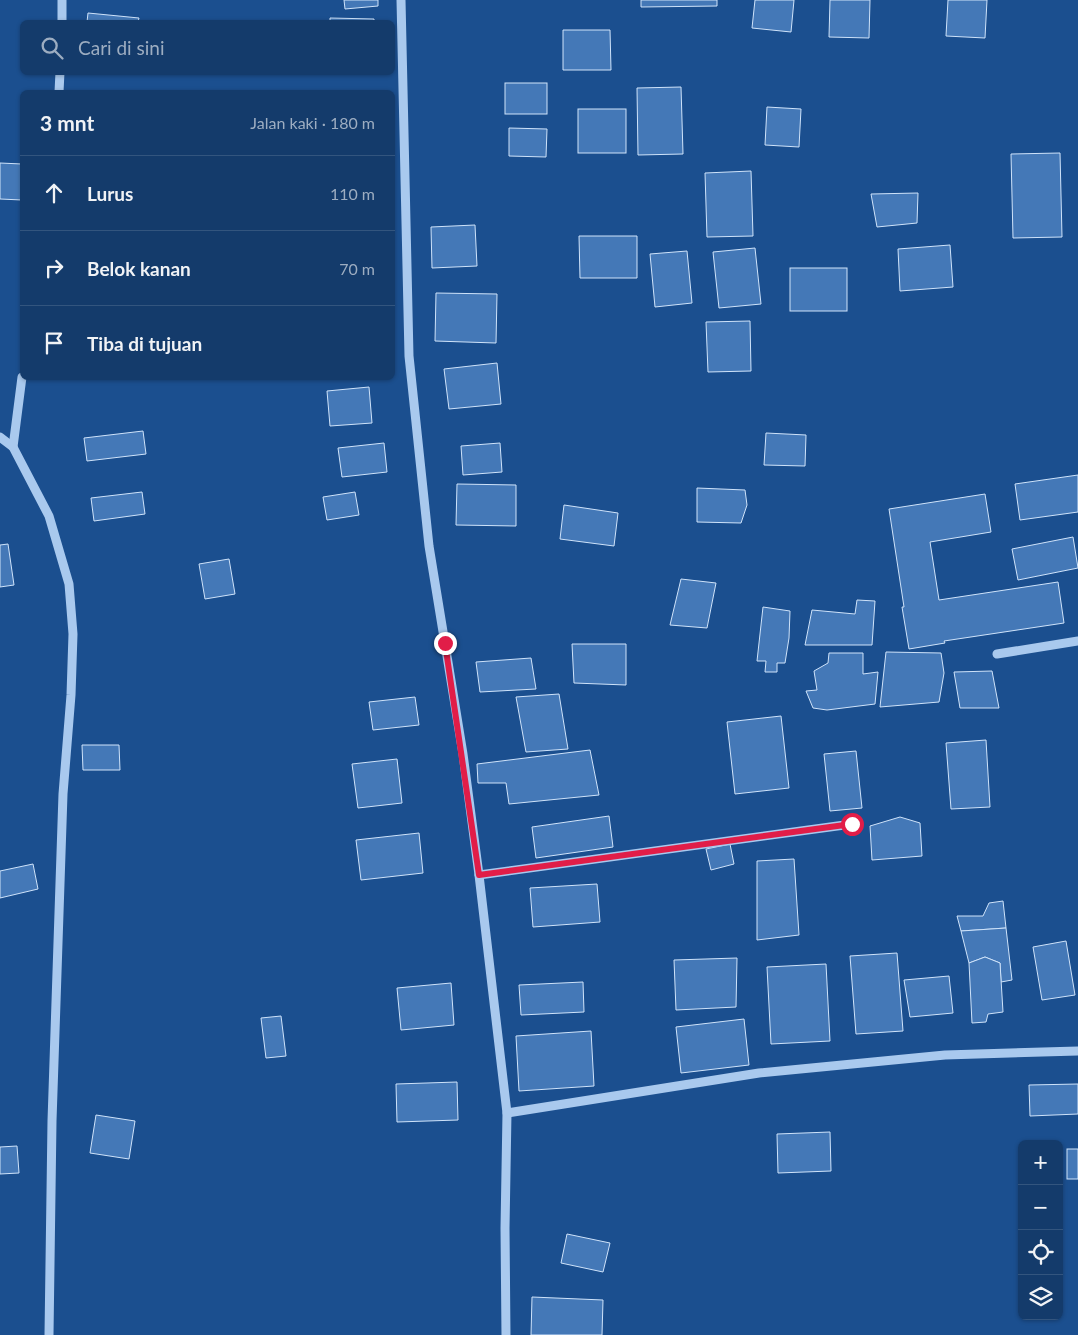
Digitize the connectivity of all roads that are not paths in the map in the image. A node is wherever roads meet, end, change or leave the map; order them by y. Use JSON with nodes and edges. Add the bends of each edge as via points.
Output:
{"nodes":[{"id":1,"x":62,"y":0,"type":"edge"},
{"id":2,"x":401,"y":0,"type":"edge"},
{"id":3,"x":62,"y":20,"type":"edge"},
{"id":4,"x":60,"y":75,"type":"edge"},
{"id":5,"x":59,"y":90,"type":"edge"},
{"id":6,"x":22,"y":380,"type":"edge"},
{"id":7,"x":0,"y":437,"type":"edge"},
{"id":8,"x":13,"y":447,"type":"junction"},
{"id":9,"x":1078,"y":640,"type":"edge"},
{"id":10,"x":997,"y":654,"type":"dead end"},
{"id":11,"x":852,"y":824,"type":"dead end"},
{"id":12,"x":479,"y":875,"type":"junction"},
{"id":13,"x":1078,"y":1052,"type":"edge"},
{"id":14,"x":507,"y":1113,"type":"junction"},
{"id":15,"x":49,"y":1335,"type":"edge"},
{"id":16,"x":506,"y":1335,"type":"edge"}],
"edges":[{"from":1,"to":3,"type":"street"},
{"from":2,"to":12,"type":"street","via":[[409,356],[429,546]]},
{"from":4,"to":5,"type":"street"},
{"from":6,"to":8,"type":"street"},
{"from":7,"to":8,"type":"street"},
{"from":8,"to":15,"type":"street","via":[[49,516],[69,584],[72,634],[71,695],[62,794]]},
{"from":9,"to":10,"type":"street"},
{"from":11,"to":12,"type":"street"},
{"from":12,"to":14,"type":"street"},
{"from":13,"to":14,"type":"street","via":[[945,1055],[758,1073]]},
{"from":14,"to":16,"type":"street"}]}
